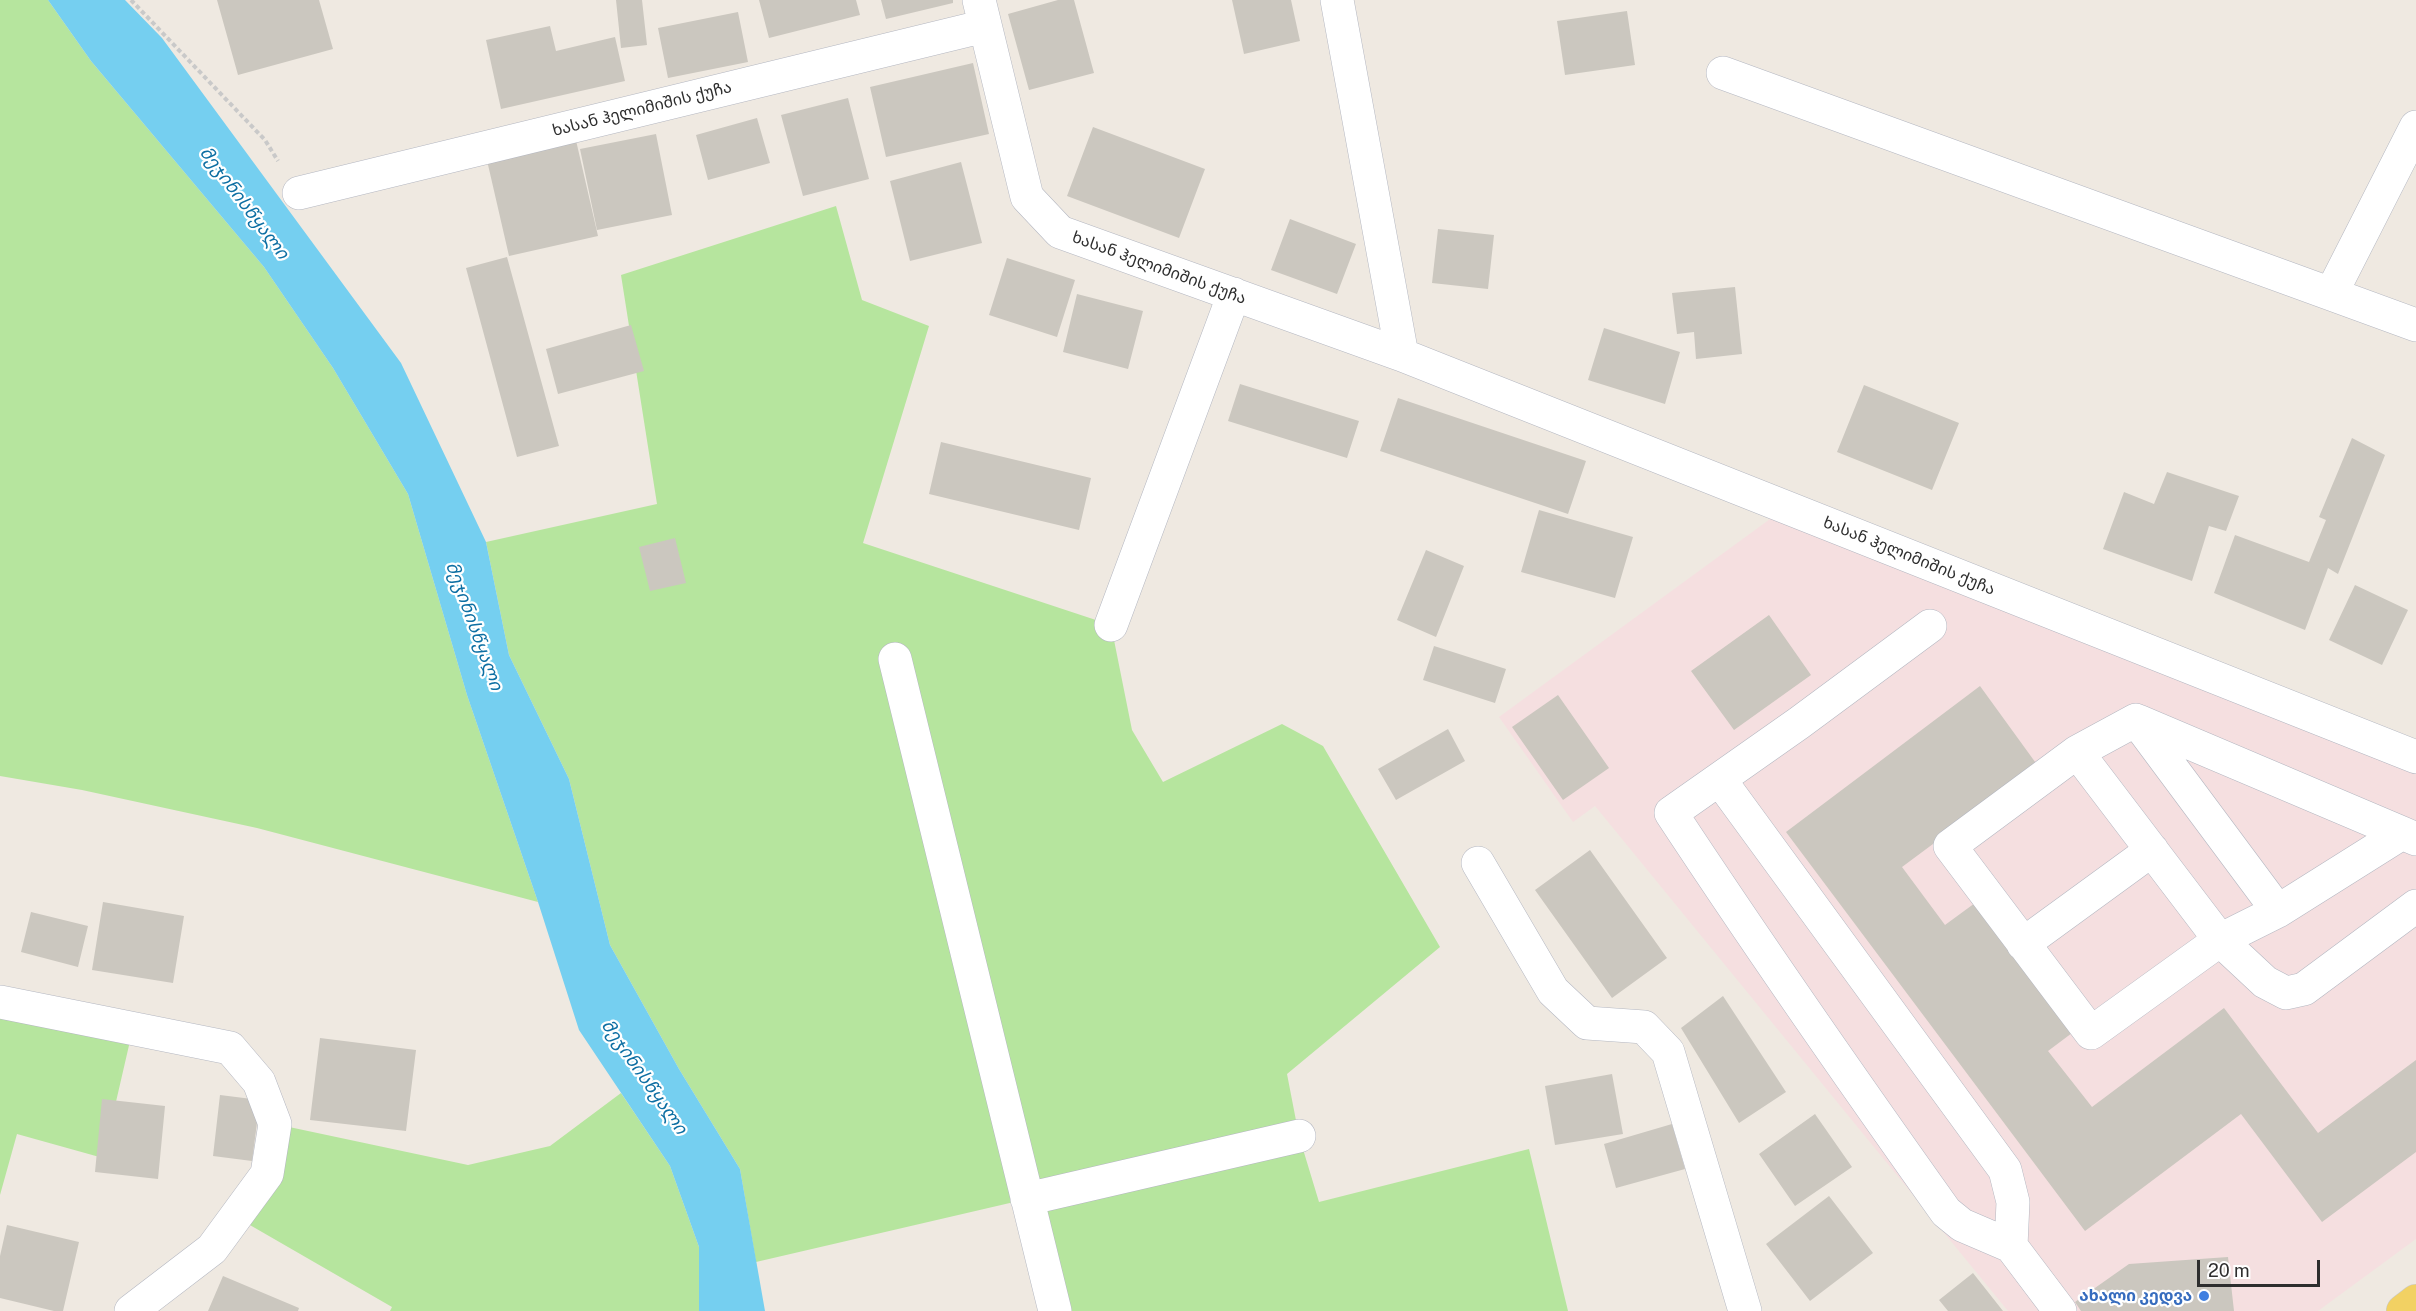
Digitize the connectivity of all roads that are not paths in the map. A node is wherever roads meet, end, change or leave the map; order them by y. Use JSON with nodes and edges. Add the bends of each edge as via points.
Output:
{"nodes":[{"id":1,"x":1336,"y":0,"type":"edge"},
{"id":2,"x":982,"y":13,"type":"edge"},
{"id":3,"x":1723,"y":73,"type":"dead end"},
{"id":4,"x":2416,"y":127,"type":"edge"},
{"id":5,"x":299,"y":193,"type":"road end"},
{"id":6,"x":1234,"y":294,"type":"junction"},
{"id":7,"x":2331,"y":294,"type":"junction"},
{"id":8,"x":2416,"y":325,"type":"edge"},
{"id":9,"x":1402,"y":355,"type":"junction"},
{"id":10,"x":1111,"y":625,"type":"dead end"},
{"id":11,"x":1930,"y":626,"type":"dead end"},
{"id":12,"x":895,"y":659,"type":"dead end"},
{"id":13,"x":2136,"y":720,"type":"junction"},
{"id":14,"x":2077,"y":752,"type":"junction"},
{"id":15,"x":2416,"y":757,"type":"edge"},
{"id":16,"x":1720,"y":780,"type":"junction"},
{"id":17,"x":2409,"y":836,"type":"edge"},
{"id":18,"x":2152,"y":850,"type":"junction"},
{"id":19,"x":1478,"y":863,"type":"dead end"},
{"id":20,"x":2416,"y":906,"type":"edge"},
{"id":21,"x":2278,"y":911,"type":"junction"},
{"id":22,"x":2220,"y":940,"type":"junction"},
{"id":23,"x":2023,"y":944,"type":"junction"},
{"id":24,"x":0,"y":1002,"type":"edge"},
{"id":25,"x":1299,"y":1136,"type":"dead end"},
{"id":26,"x":1028,"y":1199,"type":"junction"},
{"id":27,"x":2011,"y":1246,"type":"junction"},
{"id":28,"x":2416,"y":1301,"type":"edge"},
{"id":29,"x":131,"y":1311,"type":"edge"},
{"id":30,"x":1055,"y":1311,"type":"edge"},
{"id":31,"x":1745,"y":1311,"type":"edge"},
{"id":32,"x":2060,"y":1311,"type":"edge"},
{"id":33,"x":2403,"y":1311,"type":"edge"}],
"edges":[{"from":1,"to":9,"type":"street"},
{"from":2,"to":5,"type":"street","name":"ხასან ჰელიმიშის ქუჩა"},
{"from":2,"to":6,"type":"street","name":"ხასან ჰელიმიშის ქუჩა","via":[[1027,197],[1060,232]]},
{"from":3,"to":7,"type":"street"},
{"from":4,"to":7,"type":"street"},
{"from":6,"to":9,"type":"street","name":"ხასან ჰელიმიშის ქუჩა"},
{"from":6,"to":10,"type":"street"},
{"from":7,"to":8,"type":"street"},
{"from":9,"to":15,"type":"street","name":"ხასან ჰელიმიშის ქუჩა"},
{"from":11,"to":16,"type":"street"},
{"from":12,"to":26,"type":"street"},
{"from":13,"to":14,"type":"street"},
{"from":13,"to":17,"type":"street"},
{"from":13,"to":21,"type":"street"},
{"from":14,"to":18,"type":"street"},
{"from":14,"to":23,"type":"street","via":[[1950,846]]},
{"from":16,"to":27,"type":"street","via":[[2005,1170],[2013,1202]]},
{"from":16,"to":27,"type":"street","via":[[1671,813],[1805,1013],[1946,1212],[1962,1225]]},
{"from":17,"to":21,"type":"street"},
{"from":18,"to":22,"type":"street"},
{"from":18,"to":23,"type":"street"},
{"from":19,"to":31,"type":"street","via":[[1553,991],[1587,1023],[1644,1027],[1668,1052]]},
{"from":20,"to":22,"type":"street","via":[[2304,989],[2286,993],[2265,982]]},
{"from":21,"to":22,"type":"street"},
{"from":22,"to":23,"type":"street","via":[[2091,1034]]},
{"from":24,"to":29,"type":"street","via":[[230,1047],[259,1082],[275,1124],[267,1174],[212,1249]]},
{"from":25,"to":26,"type":"street"},
{"from":26,"to":30,"type":"street"},
{"from":27,"to":32,"type":"street"},
{"from":28,"to":33,"type":"main road"}]}
